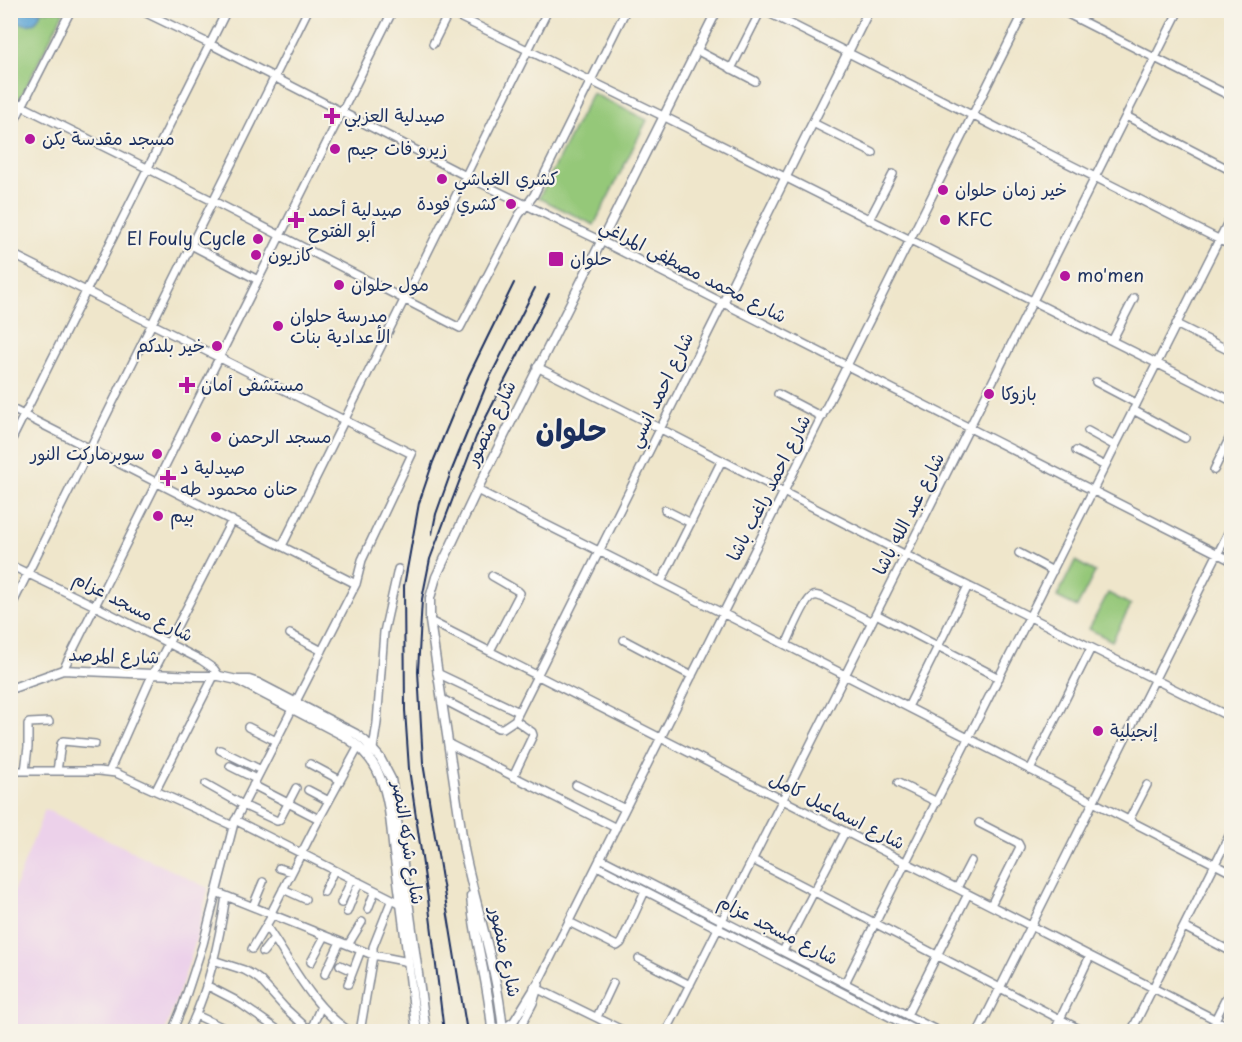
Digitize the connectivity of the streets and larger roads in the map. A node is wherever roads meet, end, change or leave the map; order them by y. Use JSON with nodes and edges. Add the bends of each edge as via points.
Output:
{"nodes":[{"id":1,"x":71,"y":10,"type":"edge"},
{"id":2,"x":140,"y":10,"type":"edge"},
{"id":3,"x":227,"y":10,"type":"edge"},
{"id":4,"x":308,"y":10,"type":"edge"},
{"id":5,"x":393,"y":10,"type":"edge"},
{"id":6,"x":548,"y":10,"type":"edge"},
{"id":7,"x":626,"y":10,"type":"edge"},
{"id":8,"x":717,"y":10,"type":"edge"},
{"id":9,"x":762,"y":10,"type":"edge"},
{"id":10,"x":869,"y":10,"type":"edge"},
{"id":11,"x":1025,"y":10,"type":"edge"},
{"id":12,"x":1060,"y":10,"type":"edge"},
{"id":13,"x":1179,"y":10,"type":"edge"},
{"id":14,"x":451,"y":12,"type":"edge"},
{"id":15,"x":210,"y":44,"type":"junction"},
{"id":16,"x":433,"y":44,"type":"dead end"},
{"id":17,"x":528,"y":50,"type":"junction"},
{"id":18,"x":696,"y":50,"type":"junction"},
{"id":19,"x":848,"y":52,"type":"junction"},
{"id":20,"x":1155,"y":58,"type":"junction"},
{"id":21,"x":731,"y":69,"type":"junction"},
{"id":22,"x":274,"y":77,"type":"junction"},
{"id":23,"x":591,"y":81,"type":"junction"},
{"id":24,"x":755,"y":81,"type":"dead end"},
{"id":25,"x":1232,"y":97,"type":"edge"},
{"id":26,"x":10,"y":100,"type":"edge"},
{"id":27,"x":22,"y":106,"type":"junction"},
{"id":28,"x":342,"y":111,"type":"junction"},
{"id":29,"x":663,"y":116,"type":"junction"},
{"id":30,"x":973,"y":116,"type":"junction"},
{"id":31,"x":1126,"y":116,"type":"junction"},
{"id":32,"x":813,"y":123,"type":"junction"},
{"id":33,"x":10,"y":130,"type":"edge"},
{"id":34,"x":873,"y":153,"type":"dead end"},
{"id":35,"x":148,"y":168,"type":"junction"},
{"id":36,"x":1232,"y":171,"type":"edge"},
{"id":37,"x":892,"y":174,"type":"dead end"},
{"id":38,"x":466,"y":176,"type":"junction"},
{"id":39,"x":1095,"y":177,"type":"junction"},
{"id":40,"x":785,"y":178,"type":"junction"},
{"id":41,"x":213,"y":201,"type":"junction"},
{"id":42,"x":528,"y":205,"type":"junction"},
{"id":43,"x":1232,"y":214,"type":"edge"},
{"id":44,"x":869,"y":220,"type":"junction"},
{"id":45,"x":281,"y":235,"type":"junction"},
{"id":46,"x":911,"y":240,"type":"junction"},
{"id":47,"x":1219,"y":240,"type":"junction"},
{"id":48,"x":601,"y":241,"type":"junction"},
{"id":49,"x":191,"y":245,"type":"junction"},
{"id":50,"x":1232,"y":246,"type":"edge"},
{"id":51,"x":10,"y":253,"type":"edge"},
{"id":52,"x":258,"y":280,"type":"junction"},
{"id":53,"x":86,"y":291,"type":"junction"},
{"id":54,"x":1134,"y":298,"type":"dead end"},
{"id":55,"x":404,"y":300,"type":"junction"},
{"id":56,"x":1033,"y":302,"type":"junction"},
{"id":57,"x":723,"y":303,"type":"junction"},
{"id":58,"x":152,"y":323,"type":"junction"},
{"id":59,"x":1176,"y":324,"type":"junction"},
{"id":60,"x":1112,"y":341,"type":"junction"},
{"id":61,"x":1232,"y":352,"type":"edge"},
{"id":62,"x":219,"y":357,"type":"junction"},
{"id":63,"x":1156,"y":364,"type":"junction"},
{"id":64,"x":847,"y":366,"type":"junction"},
{"id":65,"x":537,"y":367,"type":"junction"},
{"id":66,"x":1096,"y":382,"type":"dead end"},
{"id":67,"x":778,"y":394,"type":"dead end"},
{"id":68,"x":1232,"y":401,"type":"edge"},
{"id":69,"x":1135,"y":407,"type":"junction"},
{"id":70,"x":10,"y":408,"type":"edge"},
{"id":71,"x":25,"y":415,"type":"junction"},
{"id":72,"x":822,"y":417,"type":"junction"},
{"id":73,"x":344,"y":420,"type":"junction"},
{"id":74,"x":969,"y":428,"type":"junction"},
{"id":75,"x":661,"y":429,"type":"junction"},
{"id":76,"x":1088,"y":431,"type":"dead end"},
{"id":77,"x":1232,"y":433,"type":"edge"},
{"id":78,"x":1185,"y":438,"type":"dead end"},
{"id":79,"x":10,"y":443,"type":"edge"},
{"id":80,"x":1115,"y":446,"type":"junction"},
{"id":81,"x":90,"y":448,"type":"junction"},
{"id":82,"x":1076,"y":450,"type":"dead end"},
{"id":83,"x":722,"y":460,"type":"junction"},
{"id":84,"x":1105,"y":466,"type":"junction"},
{"id":85,"x":1214,"y":470,"type":"dead end"},
{"id":86,"x":156,"y":482,"type":"junction"},
{"id":87,"x":477,"y":490,"type":"junction"},
{"id":88,"x":1092,"y":491,"type":"junction"},
{"id":89,"x":784,"y":493,"type":"junction"},
{"id":90,"x":665,"y":510,"type":"dead end"},
{"id":91,"x":232,"y":520,"type":"junction"},
{"id":92,"x":691,"y":523,"type":"junction"},
{"id":93,"x":1232,"y":525,"type":"edge"},
{"id":94,"x":282,"y":546,"type":"junction"},
{"id":95,"x":598,"y":551,"type":"junction"},
{"id":96,"x":1019,"y":553,"type":"dead end"},
{"id":97,"x":1217,"y":554,"type":"junction"},
{"id":98,"x":906,"y":555,"type":"junction"},
{"id":99,"x":1232,"y":561,"type":"edge"},
{"id":100,"x":10,"y":565,"type":"edge"},
{"id":101,"x":398,"y":569,"type":"dead end"},
{"id":102,"x":1053,"y":571,"type":"junction"},
{"id":103,"x":28,"y":573,"type":"junction"},
{"id":104,"x":492,"y":576,"type":"dead end"},
{"id":105,"x":661,"y":582,"type":"junction"},
{"id":106,"x":356,"y":584,"type":"junction"},
{"id":107,"x":968,"y":586,"type":"junction"},
{"id":108,"x":95,"y":606,"type":"junction"},
{"id":109,"x":10,"y":609,"type":"edge"},
{"id":110,"x":723,"y":614,"type":"junction"},
{"id":111,"x":876,"y":614,"type":"junction"},
{"id":112,"x":1030,"y":617,"type":"junction"},
{"id":113,"x":430,"y":621,"type":"junction"},
{"id":114,"x":872,"y":622,"type":"junction"},
{"id":115,"x":290,"y":634,"type":"dead end"},
{"id":116,"x":624,"y":640,"type":"dead end"},
{"id":117,"x":169,"y":644,"type":"junction"},
{"id":118,"x":786,"y":645,"type":"junction"},
{"id":119,"x":938,"y":647,"type":"junction"},
{"id":120,"x":1091,"y":648,"type":"junction"},
{"id":121,"x":322,"y":651,"type":"junction"},
{"id":122,"x":490,"y":651,"type":"junction"},
{"id":123,"x":63,"y":670,"type":"junction"},
{"id":124,"x":153,"y":673,"type":"junction"},
{"id":125,"x":437,"y":673,"type":"junction"},
{"id":126,"x":537,"y":675,"type":"junction"},
{"id":127,"x":692,"y":675,"type":"junction"},
{"id":128,"x":217,"y":676,"type":"junction"},
{"id":129,"x":845,"y":676,"type":"junction"},
{"id":130,"x":999,"y":678,"type":"junction"},
{"id":131,"x":237,"y":680,"type":"joint"},
{"id":132,"x":1154,"y":680,"type":"junction"},
{"id":133,"x":10,"y":689,"type":"edge"},
{"id":134,"x":442,"y":699,"type":"junction"},
{"id":135,"x":294,"y":705,"type":"junction"},
{"id":136,"x":908,"y":707,"type":"junction"},
{"id":137,"x":519,"y":712,"type":"junction"},
{"id":138,"x":1231,"y":716,"type":"edge"},
{"id":139,"x":515,"y":720,"type":"junction"},
{"id":140,"x":49,"y":722,"type":"dead end"},
{"id":141,"x":248,"y":728,"type":"dead end"},
{"id":142,"x":661,"y":738,"type":"junction"},
{"id":143,"x":969,"y":738,"type":"junction"},
{"id":144,"x":276,"y":741,"type":"junction"},
{"id":145,"x":95,"y":744,"type":"dead end"},
{"id":146,"x":449,"y":744,"type":"junction"},
{"id":147,"x":359,"y":746,"type":"junction"},
{"id":148,"x":373,"y":749,"type":"junction"},
{"id":149,"x":220,"y":750,"type":"dead end"},
{"id":150,"x":310,"y":764,"type":"dead end"},
{"id":151,"x":230,"y":766,"type":"dead end"},
{"id":152,"x":261,"y":770,"type":"junction"},
{"id":153,"x":1030,"y":770,"type":"junction"},
{"id":154,"x":10,"y":771,"type":"edge"},
{"id":155,"x":25,"y":771,"type":"junction"},
{"id":156,"x":57,"y":771,"type":"junction"},
{"id":157,"x":109,"y":772,"type":"junction"},
{"id":158,"x":513,"y":777,"type":"junction"},
{"id":159,"x":340,"y":780,"type":"junction"},
{"id":160,"x":255,"y":782,"type":"junction"},
{"id":161,"x":898,"y":783,"type":"dead end"},
{"id":162,"x":206,"y":784,"type":"dead end"},
{"id":163,"x":1147,"y":784,"type":"dead end"},
{"id":164,"x":576,"y":785,"type":"dead end"},
{"id":165,"x":296,"y":788,"type":"dead end"},
{"id":166,"x":156,"y":790,"type":"junction"},
{"id":167,"x":308,"y":790,"type":"dead end"},
{"id":168,"x":783,"y":800,"type":"junction"},
{"id":169,"x":329,"y":801,"type":"junction"},
{"id":170,"x":1092,"y":801,"type":"junction"},
{"id":171,"x":937,"y":802,"type":"junction"},
{"id":172,"x":288,"y":803,"type":"junction"},
{"id":173,"x":243,"y":805,"type":"junction"},
{"id":174,"x":625,"y":809,"type":"junction"},
{"id":175,"x":319,"y":819,"type":"junction"},
{"id":176,"x":1129,"y":820,"type":"junction"},
{"id":177,"x":979,"y":822,"type":"dead end"},
{"id":178,"x":234,"y":823,"type":"junction"},
{"id":179,"x":616,"y":828,"type":"junction"},
{"id":180,"x":1232,"y":830,"type":"edge"},
{"id":181,"x":845,"y":832,"type":"junction"},
{"id":182,"x":301,"y":854,"type":"junction"},
{"id":183,"x":600,"y":858,"type":"junction"},
{"id":184,"x":753,"y":860,"type":"junction"},
{"id":185,"x":971,"y":861,"type":"dead end"},
{"id":186,"x":906,"y":863,"type":"junction"},
{"id":187,"x":1214,"y":864,"type":"junction"},
{"id":188,"x":597,"y":866,"type":"junction"},
{"id":189,"x":279,"y":868,"type":"dead end"},
{"id":190,"x":334,"y":870,"type":"junction"},
{"id":191,"x":292,"y":872,"type":"junction"},
{"id":192,"x":1232,"y":873,"type":"edge"},
{"id":193,"x":352,"y":879,"type":"junction"},
{"id":194,"x":471,"y":880,"type":"junction"},
{"id":195,"x":263,"y":882,"type":"dead end"},
{"id":196,"x":359,"y":882,"type":"junction"},
{"id":197,"x":957,"y":888,"type":"junction"},
{"id":198,"x":283,"y":889,"type":"junction"},
{"id":199,"x":375,"y":891,"type":"junction"},
{"id":200,"x":645,"y":891,"type":"junction"},
{"id":201,"x":216,"y":892,"type":"junction"},
{"id":202,"x":324,"y":892,"type":"dead end"},
{"id":203,"x":814,"y":892,"type":"junction"},
{"id":204,"x":968,"y":894,"type":"junction"},
{"id":205,"x":226,"y":896,"type":"junction"},
{"id":206,"x":305,"y":899,"type":"dead end"},
{"id":207,"x":392,"y":899,"type":"junction"},
{"id":208,"x":341,"y":903,"type":"dead end"},
{"id":209,"x":402,"y":904,"type":"junction"},
{"id":210,"x":991,"y":905,"type":"junction"},
{"id":211,"x":253,"y":906,"type":"junction"},
{"id":212,"x":368,"y":909,"type":"dead end"},
{"id":213,"x":347,"y":912,"type":"dead end"},
{"id":214,"x":272,"y":914,"type":"junction"},
{"id":215,"x":722,"y":921,"type":"junction"},
{"id":216,"x":362,"y":922,"type":"dead end"},
{"id":217,"x":568,"y":922,"type":"junction"},
{"id":218,"x":875,"y":924,"type":"junction"},
{"id":219,"x":1030,"y":926,"type":"junction"},
{"id":220,"x":266,"y":927,"type":"junction"},
{"id":221,"x":1184,"y":927,"type":"junction"},
{"id":222,"x":719,"y":928,"type":"junction"},
{"id":223,"x":325,"y":936,"type":"junction"},
{"id":224,"x":274,"y":938,"type":"junction"},
{"id":225,"x":340,"y":942,"type":"junction"},
{"id":226,"x":348,"y":945,"type":"junction"},
{"id":227,"x":252,"y":949,"type":"dead end"},
{"id":228,"x":361,"y":950,"type":"junction"},
{"id":229,"x":783,"y":951,"type":"junction"},
{"id":230,"x":263,"y":952,"type":"dead end"},
{"id":231,"x":1232,"y":952,"type":"edge"},
{"id":232,"x":937,"y":955,"type":"junction"},
{"id":233,"x":374,"y":956,"type":"junction"},
{"id":234,"x":1090,"y":956,"type":"junction"},
{"id":235,"x":639,"y":959,"type":"dead end"},
{"id":236,"x":213,"y":960,"type":"junction"},
{"id":237,"x":311,"y":962,"type":"dead end"},
{"id":238,"x":409,"y":962,"type":"junction"},
{"id":239,"x":340,"y":965,"type":"dead end"},
{"id":240,"x":353,"y":971,"type":"junction"},
{"id":241,"x":325,"y":974,"type":"dead end"},
{"id":242,"x":613,"y":983,"type":"dead end"},
{"id":243,"x":845,"y":983,"type":"junction"},
{"id":244,"x":348,"y":984,"type":"dead end"},
{"id":245,"x":206,"y":985,"type":"junction"},
{"id":246,"x":690,"y":985,"type":"junction"},
{"id":247,"x":1232,"y":986,"type":"edge"},
{"id":248,"x":999,"y":987,"type":"junction"},
{"id":249,"x":536,"y":988,"type":"junction"},
{"id":250,"x":1153,"y":988,"type":"junction"},
{"id":251,"x":321,"y":1006,"type":"junction"},
{"id":252,"x":195,"y":1015,"type":"junction"},
{"id":253,"x":907,"y":1015,"type":"junction"},
{"id":254,"x":597,"y":1017,"type":"junction"},
{"id":255,"x":1060,"y":1018,"type":"junction"},
{"id":256,"x":1215,"y":1019,"type":"junction"},
{"id":257,"x":1232,"y":1028,"type":"edge"},
{"id":258,"x":503,"y":1029,"type":"edge"},
{"id":259,"x":492,"y":1030,"type":"edge"},
{"id":260,"x":310,"y":1031,"type":"edge"},
{"id":261,"x":172,"y":1032,"type":"edge"},
{"id":262,"x":189,"y":1032,"type":"edge"},
{"id":263,"x":232,"y":1032,"type":"edge"},
{"id":264,"x":281,"y":1032,"type":"edge"},
{"id":265,"x":351,"y":1032,"type":"edge"},
{"id":266,"x":360,"y":1032,"type":"edge"},
{"id":267,"x":417,"y":1032,"type":"edge"},
{"id":268,"x":426,"y":1032,"type":"edge"},
{"id":269,"x":518,"y":1032,"type":"edge"},
{"id":270,"x":626,"y":1032,"type":"edge"},
{"id":271,"x":666,"y":1032,"type":"edge"},
{"id":272,"x":919,"y":1032,"type":"edge"},
{"id":273,"x":940,"y":1032,"type":"edge"},
{"id":274,"x":978,"y":1032,"type":"edge"},
{"id":275,"x":1053,"y":1032,"type":"edge"},
{"id":276,"x":1085,"y":1032,"type":"edge"},
{"id":277,"x":1131,"y":1032,"type":"edge"},
{"id":278,"x":1209,"y":1032,"type":"edge"}],
"edges":[{"from":1,"to":27,"type":"street"},
{"from":2,"to":15,"type":"street","name":"شارع محمد مصطفى المراغي"},
{"from":3,"to":15,"type":"street"},
{"from":4,"to":22,"type":"street"},
{"from":5,"to":28,"type":"street"},
{"from":6,"to":17,"type":"street"},
{"from":7,"to":23,"type":"street"},
{"from":8,"to":18,"type":"street","name":"شارع منصور"},
{"from":9,"to":19,"type":"street"},
{"from":9,"to":21,"type":"street"},
{"from":10,"to":19,"type":"street","name":"شارع احمد انسي"},
{"from":11,"to":30,"type":"street","name":"شارع احمد راغب باشا"},
{"from":12,"to":20,"type":"street"},
{"from":13,"to":20,"type":"street","name":"شارع عبد الله باشا"},
{"from":14,"to":16,"type":"street"},
{"from":14,"to":17,"type":"street"},
{"from":15,"to":22,"type":"street","name":"شارع محمد مصطفى المراغي"},
{"from":15,"to":35,"type":"street"},
{"from":17,"to":23,"type":"street"},
{"from":17,"to":38,"type":"street"},
{"from":18,"to":21,"type":"street"},
{"from":18,"to":29,"type":"street","name":"شارع منصور"},
{"from":19,"to":30,"type":"street"},
{"from":19,"to":32,"type":"street","name":"شارع احمد انسي"},
{"from":20,"to":25,"type":"street"},
{"from":20,"to":31,"type":"street","name":"شارع عبد الله باشا"},
{"from":21,"to":24,"type":"street"},
{"from":22,"to":28,"type":"street","name":"شارع محمد مصطفى المراغي"},
{"from":22,"to":41,"type":"street"},
{"from":23,"to":29,"type":"street"},
{"from":23,"to":42,"type":"street"},
{"from":26,"to":27,"type":"street"},
{"from":27,"to":33,"type":"street"},
{"from":27,"to":35,"type":"street"},
{"from":28,"to":38,"type":"street","name":"شارع محمد مصطفى المراغي"},
{"from":28,"to":45,"type":"street"},
{"from":29,"to":40,"type":"street"},
{"from":29,"to":48,"type":"street","name":"شارع منصور"},
{"from":30,"to":39,"type":"street"},
{"from":30,"to":46,"type":"street","name":"شارع احمد راغب باشا"},
{"from":31,"to":36,"type":"street"},
{"from":31,"to":39,"type":"street","name":"شارع عبد الله باشا"},
{"from":32,"to":34,"type":"street"},
{"from":32,"to":40,"type":"street","name":"شارع احمد انسي"},
{"from":35,"to":41,"type":"street"},
{"from":35,"to":53,"type":"street"},
{"from":37,"to":44,"type":"street"},
{"from":38,"to":42,"type":"street","name":"شارع محمد مصطفى المراغي"},
{"from":38,"to":55,"type":"street"},
{"from":39,"to":47,"type":"street"},
{"from":39,"to":56,"type":"street","name":"شارع عبد الله باشا"},
{"from":40,"to":44,"type":"street"},
{"from":40,"to":57,"type":"street","name":"شارع احمد انسي"},
{"from":41,"to":45,"type":"street"},
{"from":41,"to":49,"type":"street"},
{"from":42,"to":48,"type":"street","name":"شارع محمد مصطفى المراغي"},
{"from":42,"to":55,"type":"street","via":[[519,214],[460,328]]},
{"from":43,"to":47,"type":"street"},
{"from":44,"to":46,"type":"street"},
{"from":45,"to":52,"type":"street"},
{"from":45,"to":55,"type":"street"},
{"from":46,"to":56,"type":"street"},
{"from":46,"to":64,"type":"street","name":"شارع احمد راغب باشا"},
{"from":47,"to":50,"type":"street"},
{"from":47,"to":59,"type":"street"},
{"from":48,"to":57,"type":"street","name":"شارع محمد مصطفى المراغي"},
{"from":48,"to":65,"type":"street","name":"شارع منصور"},
{"from":49,"to":52,"type":"street"},
{"from":49,"to":58,"type":"street"},
{"from":51,"to":53,"type":"street"},
{"from":52,"to":62,"type":"street"},
{"from":53,"to":58,"type":"street"},
{"from":53,"to":71,"type":"street"},
{"from":54,"to":60,"type":"street"},
{"from":55,"to":73,"type":"street"},
{"from":56,"to":60,"type":"street"},
{"from":56,"to":74,"type":"street","name":"شارع عبد الله باشا"},
{"from":57,"to":64,"type":"street","name":"شارع محمد مصطفى المراغي"},
{"from":57,"to":75,"type":"street","name":"شارع احمد انسي"},
{"from":58,"to":62,"type":"street"},
{"from":58,"to":81,"type":"street"},
{"from":59,"to":61,"type":"street"},
{"from":59,"to":63,"type":"street"},
{"from":60,"to":63,"type":"street"},
{"from":62,"to":73,"type":"street"},
{"from":62,"to":86,"type":"street"},
{"from":63,"to":68,"type":"street"},
{"from":63,"to":69,"type":"street"},
{"from":64,"to":72,"type":"street","name":"شارع احمد راغب باشا"},
{"from":64,"to":74,"type":"street","name":"شارع محمد مصطفى المراغي"},
{"from":65,"to":75,"type":"street"},
{"from":65,"to":87,"type":"street","name":"شارع منصور"},
{"from":66,"to":69,"type":"street"},
{"from":67,"to":72,"type":"street"},
{"from":69,"to":78,"type":"street"},
{"from":69,"to":80,"type":"street"},
{"from":70,"to":71,"type":"street"},
{"from":71,"to":79,"type":"street"},
{"from":71,"to":81,"type":"street"},
{"from":72,"to":89,"type":"street","name":"شارع احمد راغب باشا"},
{"from":73,"to":94,"type":"street"},
{"from":73,"to":106,"type":"street","via":[[412,454],[362,560]]},
{"from":74,"to":88,"type":"street","name":"شارع محمد مصطفى المراغي"},
{"from":74,"to":98,"type":"street","name":"شارع عبد الله باشا"},
{"from":75,"to":83,"type":"street"},
{"from":75,"to":95,"type":"street","name":"شارع احمد انسي"},
{"from":76,"to":80,"type":"street"},
{"from":77,"to":85,"type":"street"},
{"from":80,"to":84,"type":"street"},
{"from":81,"to":86,"type":"street"},
{"from":81,"to":103,"type":"street"},
{"from":82,"to":84,"type":"street"},
{"from":83,"to":89,"type":"street"},
{"from":83,"to":92,"type":"street"},
{"from":84,"to":88,"type":"street"},
{"from":86,"to":91,"type":"street"},
{"from":86,"to":108,"type":"street"},
{"from":87,"to":95,"type":"street"},
{"from":87,"to":113,"type":"street","name":"شارع منصور","via":[[436,577],[430,598]]},
{"from":88,"to":97,"type":"street","name":"شارع محمد مصطفى المراغي"},
{"from":88,"to":102,"type":"street"},
{"from":89,"to":98,"type":"street"},
{"from":89,"to":110,"type":"street","name":"شارع احمد راغب باشا"},
{"from":90,"to":92,"type":"street"},
{"from":91,"to":94,"type":"street"},
{"from":91,"to":117,"type":"street"},
{"from":92,"to":105,"type":"street"},
{"from":93,"to":97,"type":"street"},
{"from":94,"to":106,"type":"street"},
{"from":95,"to":105,"type":"street"},
{"from":95,"to":126,"type":"street","name":"شارع احمد انسي"},
{"from":96,"to":102,"type":"street"},
{"from":97,"to":99,"type":"street","name":"شارع محمد مصطفى المراغي"},
{"from":97,"to":132,"type":"street"},
{"from":98,"to":107,"type":"street"},
{"from":98,"to":111,"type":"street","name":"شارع عبد الله باشا"},
{"from":100,"to":103,"type":"street","name":"شارع مسجد عزام"},
{"from":101,"to":148,"type":"street","via":[[384,632]]},
{"from":102,"to":112,"type":"street"},
{"from":103,"to":108,"type":"street","name":"شارع مسجد عزام"},
{"from":103,"to":109,"type":"street"},
{"from":104,"to":122,"type":"street","via":[[520,593]]},
{"from":105,"to":110,"type":"street"},
{"from":106,"to":121,"type":"street"},
{"from":107,"to":112,"type":"street"},
{"from":107,"to":119,"type":"street"},
{"from":108,"to":117,"type":"street","name":"شارع مسجد عزام"},
{"from":108,"to":123,"type":"street"},
{"from":110,"to":118,"type":"street"},
{"from":110,"to":127,"type":"street","name":"شارع احمد راغب باشا"},
{"from":111,"to":114,"type":"street","name":"شارع عبد الله باشا"},
{"from":111,"to":119,"type":"street"},
{"from":112,"to":120,"type":"street"},
{"from":112,"to":130,"type":"street"},
{"from":113,"to":122,"type":"street","name":"شارع اسماعيل كامل"},
{"from":113,"to":125,"type":"street","name":"شارع منصور"},
{"from":114,"to":118,"type":"street","via":[[822,597],[812,596]]},
{"from":114,"to":129,"type":"street","name":"شارع عبد الله باشا"},
{"from":115,"to":121,"type":"street"},
{"from":116,"to":127,"type":"street"},
{"from":117,"to":124,"type":"street"},
{"from":117,"to":128,"type":"street","name":"شارع مسجد عزام","via":[[208,664]]},
{"from":118,"to":129,"type":"street"},
{"from":119,"to":130,"type":"street"},
{"from":119,"to":136,"type":"street"},
{"from":120,"to":132,"type":"street"},
{"from":120,"to":153,"type":"street"},
{"from":121,"to":135,"type":"street"},
{"from":122,"to":126,"type":"street","name":"شارع اسماعيل كامل"},
{"from":123,"to":124,"type":"street","name":"شارع المرصد"},
{"from":123,"to":133,"type":"street","name":"شارع المرصد"},
{"from":124,"to":128,"type":"street","name":"شارع المرصد"},
{"from":124,"to":157,"type":"street"},
{"from":125,"to":134,"type":"street","name":"شارع منصور"},
{"from":125,"to":137,"type":"street"},
{"from":126,"to":137,"type":"street","name":"شارع احمد انسي"},
{"from":126,"to":142,"type":"street","name":"شارع اسماعيل كامل"},
{"from":127,"to":142,"type":"street","name":"شارع احمد راغب باشا"},
{"from":128,"to":131,"type":"street","name":"شارع مسجد عزام"},
{"from":128,"to":166,"type":"street"},
{"from":129,"to":136,"type":"street"},
{"from":129,"to":168,"type":"street","name":"شارع عبد الله باشا"},
{"from":130,"to":143,"type":"street"},
{"from":131,"to":135,"type":"street","name":"شارع شركه النصر","via":[[253,681]]},
{"from":132,"to":138,"type":"street"},
{"from":132,"to":170,"type":"street"},
{"from":134,"to":139,"type":"street","via":[[498,728]]},
{"from":134,"to":146,"type":"street","name":"شارع منصور"},
{"from":135,"to":144,"type":"street"},
{"from":135,"to":147,"type":"street","name":"شارع شركه النصر"},
{"from":135,"to":148,"type":"street","name":"شارع شركه النصر","via":[[356,734]]},
{"from":136,"to":143,"type":"street"},
{"from":137,"to":139,"type":"street","name":"شارع احمد انسي"},
{"from":139,"to":158,"type":"street","via":[[533,735]]},
{"from":140,"to":155,"type":"street","via":[[28,724]]},
{"from":141,"to":144,"type":"street"},
{"from":142,"to":168,"type":"street","name":"شارع اسماعيل كامل"},
{"from":142,"to":174,"type":"street","name":"شارع احمد راغب باشا"},
{"from":143,"to":153,"type":"street"},
{"from":143,"to":171,"type":"street"},
{"from":144,"to":152,"type":"street"},
{"from":145,"to":156,"type":"street","via":[[63,741]]},
{"from":146,"to":158,"type":"street"},
{"from":146,"to":194,"type":"street","name":"شارع منصور"},
{"from":147,"to":159,"type":"street"},
{"from":147,"to":209,"type":"street","name":"شارع شركه النصر","via":[[375,765],[383,785]]},
{"from":148,"to":268,"type":"street","name":"شارع شركه النصر","via":[[386,768],[393,790]]},
{"from":149,"to":152,"type":"street"},
{"from":150,"to":159,"type":"street"},
{"from":151,"to":160,"type":"street"},
{"from":152,"to":160,"type":"street"},
{"from":153,"to":170,"type":"street"},
{"from":154,"to":155,"type":"street"},
{"from":155,"to":156,"type":"street"},
{"from":156,"to":157,"type":"street"},
{"from":157,"to":166,"type":"street"},
{"from":158,"to":179,"type":"street"},
{"from":159,"to":169,"type":"street"},
{"from":160,"to":172,"type":"street"},
{"from":160,"to":173,"type":"street"},
{"from":161,"to":171,"type":"street"},
{"from":162,"to":173,"type":"street"},
{"from":163,"to":176,"type":"street"},
{"from":164,"to":174,"type":"street"},
{"from":165,"to":172,"type":"street"},
{"from":166,"to":178,"type":"street"},
{"from":167,"to":169,"type":"street"},
{"from":168,"to":181,"type":"street","name":"شارع اسماعيل كامل"},
{"from":168,"to":184,"type":"street","name":"شارع عبد الله باشا"},
{"from":169,"to":175,"type":"street"},
{"from":170,"to":176,"type":"street"},
{"from":170,"to":219,"type":"street"},
{"from":171,"to":186,"type":"street"},
{"from":172,"to":173,"type":"street","via":[[278,821]]},
{"from":172,"to":175,"type":"street"},
{"from":173,"to":178,"type":"street"},
{"from":174,"to":179,"type":"street","name":"شارع احمد راغب باشا"},
{"from":175,"to":182,"type":"street"},
{"from":176,"to":187,"type":"street"},
{"from":177,"to":210,"type":"street","via":[[1020,847]]},
{"from":178,"to":182,"type":"street"},
{"from":178,"to":201,"type":"street"},
{"from":179,"to":183,"type":"street","name":"شارع احمد راغب باشا"},
{"from":180,"to":187,"type":"street"},
{"from":181,"to":186,"type":"street","name":"شارع اسماعيل كامل"},
{"from":181,"to":203,"type":"street"},
{"from":182,"to":190,"type":"street"},
{"from":182,"to":191,"type":"street"},
{"from":183,"to":188,"type":"street","name":"شارع احمد راغب باشا"},
{"from":183,"to":215,"type":"street","name":"شارع مسجد عزام"},
{"from":184,"to":203,"type":"street"},
{"from":184,"to":215,"type":"street","name":"شارع عبد الله باشا"},
{"from":185,"to":197,"type":"street"},
{"from":186,"to":197,"type":"street","name":"شارع اسماعيل كامل"},
{"from":186,"to":218,"type":"street"},
{"from":187,"to":192,"type":"street"},
{"from":187,"to":221,"type":"street"},
{"from":188,"to":200,"type":"street","name":"شارع مسجد عزام"},
{"from":188,"to":217,"type":"street","name":"شارع احمد راغب باشا"},
{"from":189,"to":191,"type":"street"},
{"from":190,"to":193,"type":"street"},
{"from":190,"to":202,"type":"street"},
{"from":191,"to":198,"type":"street"},
{"from":193,"to":196,"type":"street"},
{"from":193,"to":208,"type":"street"},
{"from":194,"to":258,"type":"street","name":"شارع منصور","via":[[484,925]]},
{"from":194,"to":259,"type":"street","name":"شارع منصور"},
{"from":195,"to":211,"type":"street"},
{"from":196,"to":199,"type":"street"},
{"from":196,"to":213,"type":"street"},
{"from":197,"to":204,"type":"street","name":"شارع اسماعيل كامل"},
{"from":198,"to":206,"type":"street"},
{"from":198,"to":214,"type":"street"},
{"from":199,"to":207,"type":"street"},
{"from":199,"to":212,"type":"street"},
{"from":200,"to":217,"type":"street","via":[[617,946]]},
{"from":200,"to":222,"type":"street","name":"شارع مسجد عزام"},
{"from":201,"to":205,"type":"street"},
{"from":201,"to":261,"type":"street","via":[[203,944]]},
{"from":203,"to":218,"type":"street"},
{"from":203,"to":229,"type":"street"},
{"from":204,"to":210,"type":"street","name":"شارع اسماعيل كامل"},
{"from":204,"to":232,"type":"street"},
{"from":205,"to":211,"type":"street"},
{"from":205,"to":236,"type":"street"},
{"from":207,"to":209,"type":"street"},
{"from":207,"to":233,"type":"street","via":[[373,947]]},
{"from":209,"to":238,"type":"street","name":"شارع شركه النصر"},
{"from":210,"to":219,"type":"street","name":"شارع اسماعيل كامل"},
{"from":211,"to":214,"type":"street"},
{"from":214,"to":220,"type":"street"},
{"from":214,"to":223,"type":"street"},
{"from":215,"to":222,"type":"street","name":"شارع عبد الله باشا"},
{"from":215,"to":229,"type":"street","name":"شارع مسجد عزام"},
{"from":216,"to":226,"type":"street"},
{"from":217,"to":249,"type":"street","name":"شارع احمد راغب باشا"},
{"from":218,"to":232,"type":"street"},
{"from":218,"to":243,"type":"street"},
{"from":219,"to":234,"type":"street","name":"شارع اسماعيل كامل"},
{"from":219,"to":248,"type":"street"},
{"from":220,"to":224,"type":"street"},
{"from":220,"to":227,"type":"street"},
{"from":221,"to":231,"type":"street"},
{"from":221,"to":250,"type":"street"},
{"from":222,"to":246,"type":"street","name":"شارع عبد الله باشا"},
{"from":222,"to":272,"type":"street","name":"شارع مسجد عزام"},
{"from":223,"to":225,"type":"street"},
{"from":223,"to":237,"type":"street"},
{"from":224,"to":230,"type":"street"},
{"from":224,"to":251,"type":"street"},
{"from":225,"to":226,"type":"street"},
{"from":225,"to":241,"type":"street"},
{"from":226,"to":228,"type":"street"},
{"from":228,"to":233,"type":"street"},
{"from":228,"to":240,"type":"street"},
{"from":229,"to":243,"type":"street","name":"شارع مسجد عزام"},
{"from":232,"to":248,"type":"street"},
{"from":232,"to":253,"type":"street"},
{"from":233,"to":238,"type":"street"},
{"from":233,"to":266,"type":"street"},
{"from":234,"to":250,"type":"street","name":"شارع اسماعيل كامل"},
{"from":234,"to":255,"type":"street"},
{"from":235,"to":246,"type":"street"},
{"from":236,"to":245,"type":"street"},
{"from":236,"to":260,"type":"street","via":[[253,975]]},
{"from":238,"to":267,"type":"street","name":"شارع شركه النصر"},
{"from":239,"to":240,"type":"street"},
{"from":240,"to":244,"type":"street"},
{"from":242,"to":254,"type":"street"},
{"from":243,"to":253,"type":"street","name":"شارع مسجد عزام"},
{"from":245,"to":252,"type":"street"},
{"from":245,"to":264,"type":"street"},
{"from":246,"to":271,"type":"street","name":"شارع عبد الله باشا"},
{"from":247,"to":256,"type":"street"},
{"from":248,"to":255,"type":"street"},
{"from":248,"to":274,"type":"street"},
{"from":249,"to":254,"type":"street"},
{"from":249,"to":258,"type":"street","name":"شارع احمد راغب باشا","via":[[514,1021]]},
{"from":249,"to":269,"type":"street","name":"شارع احمد راغب باشا"},
{"from":250,"to":256,"type":"street","name":"شارع اسماعيل كامل"},
{"from":250,"to":277,"type":"street"},
{"from":251,"to":260,"type":"street"},
{"from":251,"to":265,"type":"street"},
{"from":252,"to":262,"type":"street"},
{"from":252,"to":263,"type":"street"},
{"from":253,"to":273,"type":"street","name":"شارع مسجد عزام"},
{"from":254,"to":270,"type":"street"},
{"from":255,"to":275,"type":"street"},
{"from":255,"to":276,"type":"street"},
{"from":256,"to":257,"type":"street","name":"شارع اسماعيل كامل"},
{"from":256,"to":278,"type":"street"},
{"from":258,"to":259,"type":"street"}]}
